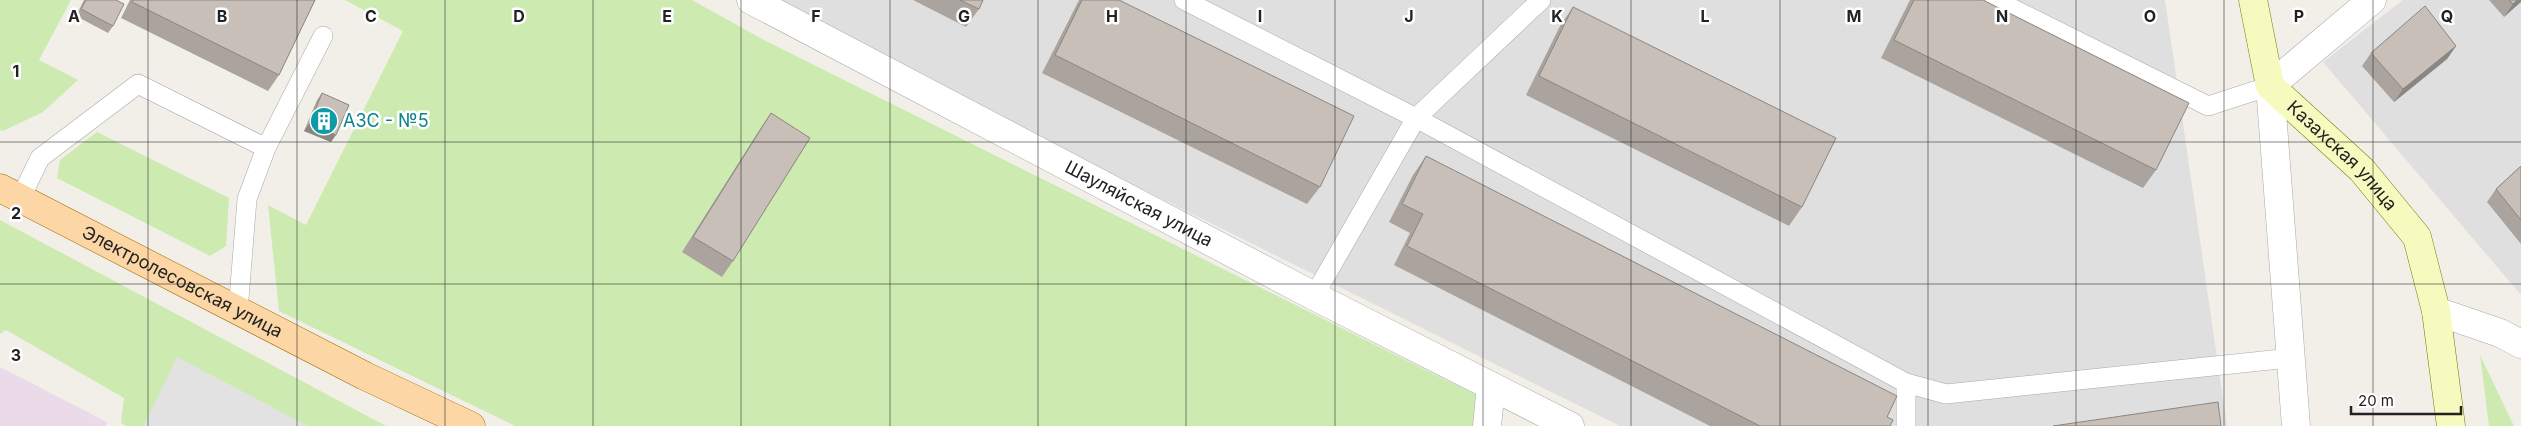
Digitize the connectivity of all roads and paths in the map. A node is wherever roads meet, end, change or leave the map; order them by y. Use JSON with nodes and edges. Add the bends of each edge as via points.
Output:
{"nodes":[{"id":1,"x":751,"y":0,"type":"edge"},
{"id":2,"x":1184,"y":0,"type":"edge"},
{"id":3,"x":1541,"y":0,"type":"edge"},
{"id":4,"x":1995,"y":0,"type":"edge"},
{"id":5,"x":2253,"y":0,"type":"edge"},
{"id":6,"x":2372,"y":0,"type":"edge"},
{"id":7,"x":323,"y":36,"type":"dead end"},
{"id":8,"x":2270,"y":86,"type":"junction"},
{"id":9,"x":1416,"y":118,"type":"junction"},
{"id":10,"x":266,"y":148,"type":"junction"},
{"id":11,"x":10,"y":193,"type":"edge"},
{"id":12,"x":1314,"y":296,"type":"junction"},
{"id":13,"x":238,"y":311,"type":"junction"},
{"id":14,"x":2436,"y":311,"type":"junction"},
{"id":15,"x":2521,"y":344,"type":"edge"},
{"id":16,"x":2290,"y":358,"type":"junction"},
{"id":17,"x":365,"y":376,"type":"junction"},
{"id":18,"x":1906,"y":382,"type":"junction"},
{"id":19,"x":1491,"y":386,"type":"junction"},
{"id":20,"x":445,"y":426,"type":"edge"},
{"id":21,"x":471,"y":426,"type":"edge"},
{"id":22,"x":1487,"y":426,"type":"edge"},
{"id":23,"x":1570,"y":426,"type":"edge"},
{"id":24,"x":1906,"y":426,"type":"edge"},
{"id":25,"x":2296,"y":426,"type":"edge"},
{"id":26,"x":2451,"y":426,"type":"edge"}],
"edges":[{"from":1,"to":12,"type":"street","name":"Шауляйская улица"},
{"from":2,"to":9,"type":"lane"},
{"from":3,"to":9,"type":"lane"},
{"from":4,"to":8,"type":"lane","via":[[2208,106]]},
{"from":5,"to":8,"type":"main road"},
{"from":6,"to":8,"type":"street"},
{"from":7,"to":10,"type":"lane"},
{"from":8,"to":14,"type":"main road","name":"Казахская улица","via":[[2362,170],[2417,237]]},
{"from":8,"to":16,"type":"street"},
{"from":9,"to":12,"type":"lane"},
{"from":9,"to":18,"type":"lane"},
{"from":10,"to":11,"type":"lane","via":[[138,84],[40,158]]},
{"from":10,"to":13,"type":"lane","via":[[247,199]]},
{"from":11,"to":13,"type":"main road","name":"Электролесовская улица"},
{"from":12,"to":19,"type":"street","name":"Шауляйская улица"},
{"from":13,"to":17,"type":"main road","name":"Электролесовская улица"},
{"from":14,"to":15,"type":"street","via":[[2500,333]]},
{"from":14,"to":26,"type":"main road","name":"Казахская улица"},
{"from":16,"to":18,"type":"lane","via":[[1946,394]]},
{"from":16,"to":25,"type":"street"},
{"from":17,"to":20,"type":"main road","name":"Электролесовская улица"},
{"from":17,"to":21,"type":"main road","name":"Электролесовская улица"},
{"from":18,"to":24,"type":"lane"},
{"from":19,"to":22,"type":"street"},
{"from":19,"to":23,"type":"street","name":"Шауляйская улица"}]}
